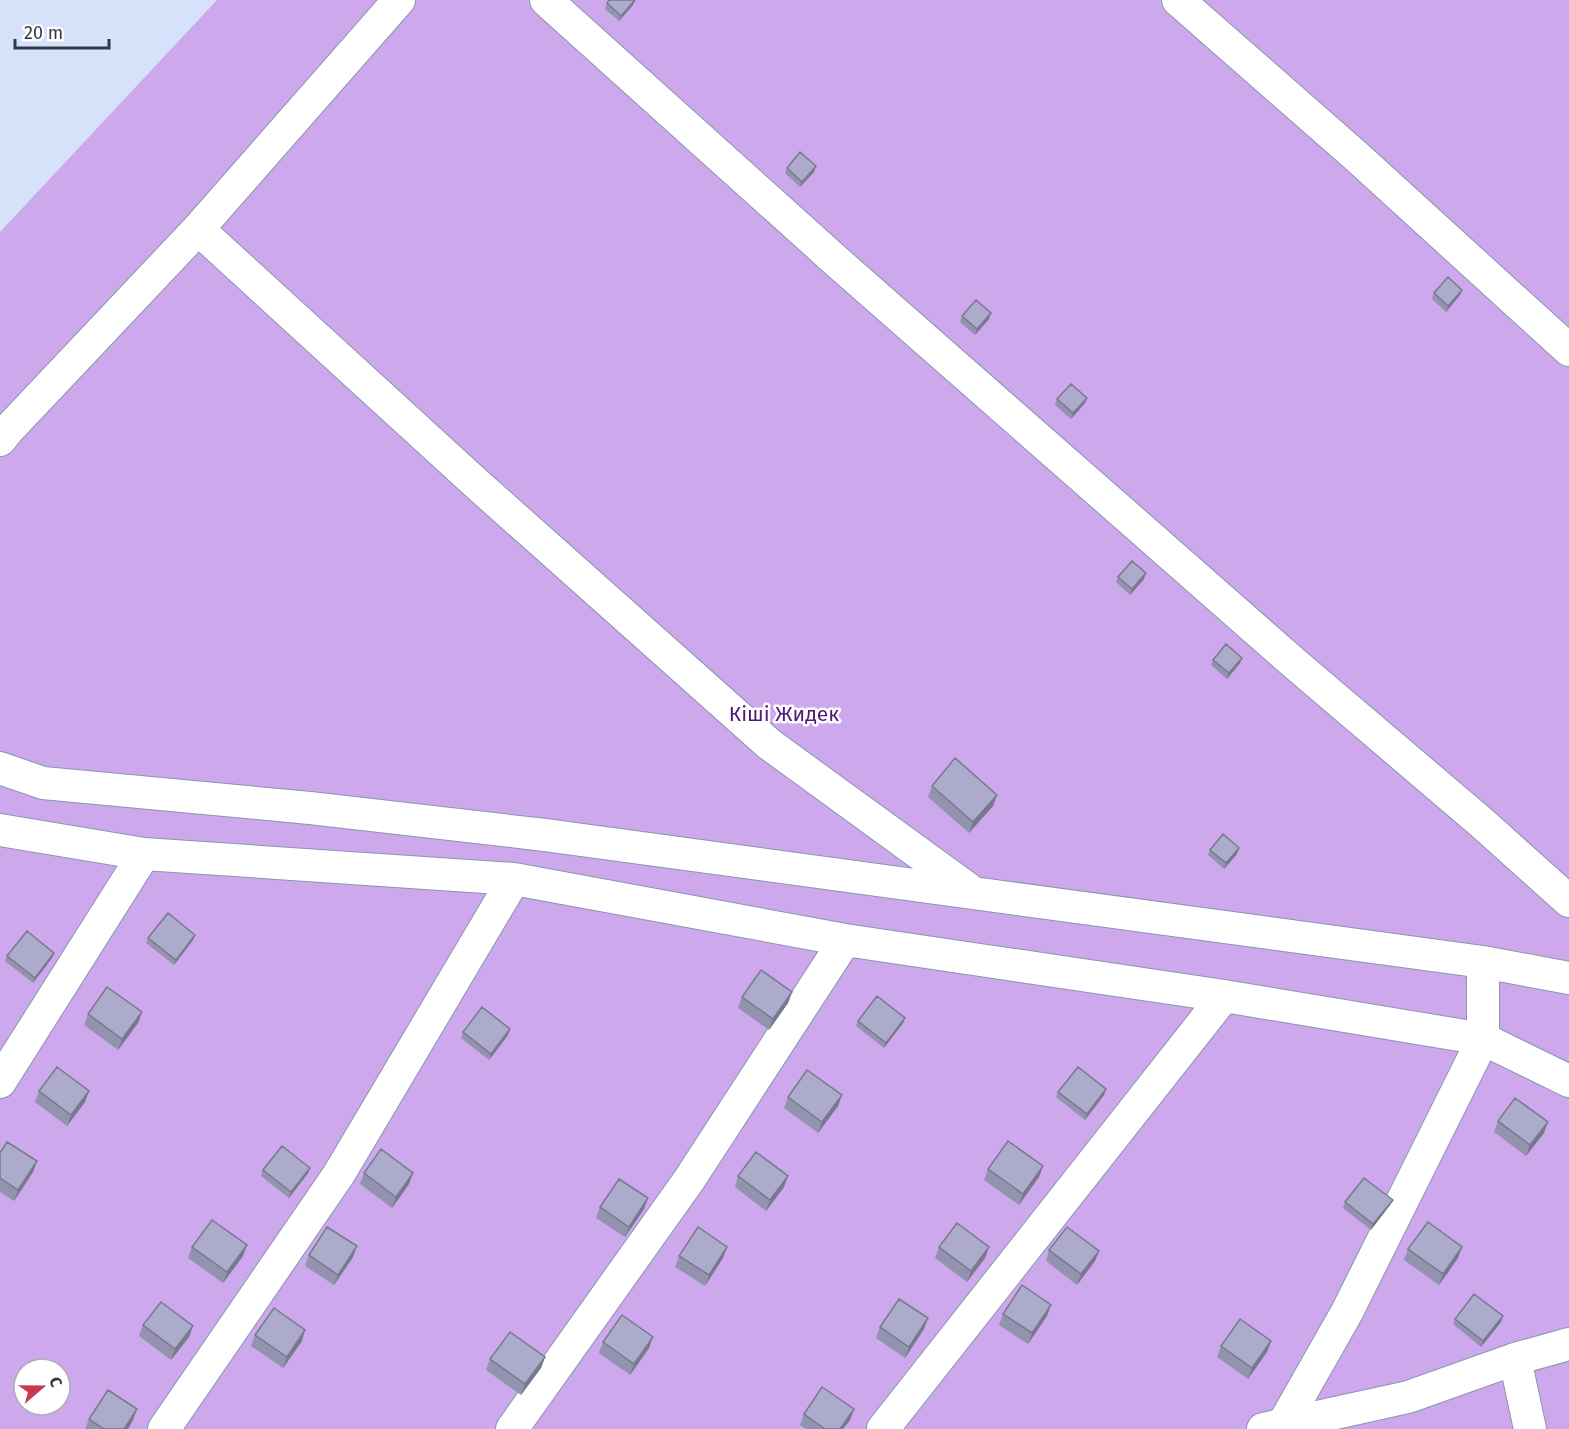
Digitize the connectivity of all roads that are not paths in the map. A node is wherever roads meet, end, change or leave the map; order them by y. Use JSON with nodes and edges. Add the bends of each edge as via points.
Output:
{"nodes":[{"id":1,"x":399,"y":0,"type":"edge"},
{"id":2,"x":546,"y":0,"type":"edge"},
{"id":3,"x":1178,"y":0,"type":"edge"},
{"id":4,"x":198,"y":230,"type":"junction"},
{"id":5,"x":1569,"y":350,"type":"edge"},
{"id":6,"x":0,"y":440,"type":"edge"},
{"id":7,"x":0,"y":768,"type":"edge"},
{"id":8,"x":0,"y":830,"type":"edge"},
{"id":9,"x":144,"y":854,"type":"junction"},
{"id":10,"x":514,"y":879,"type":"junction"},
{"id":11,"x":975,"y":894,"type":"junction"},
{"id":12,"x":1569,"y":901,"type":"edge"},
{"id":13,"x":845,"y":939,"type":"junction"},
{"id":14,"x":1483,"y":962,"type":"junction"},
{"id":15,"x":1569,"y":978,"type":"edge"},
{"id":16,"x":1224,"y":996,"type":"junction"},
{"id":17,"x":1483,"y":1039,"type":"junction"},
{"id":18,"x":1569,"y":1081,"type":"edge"},
{"id":19,"x":0,"y":1082,"type":"edge"},
{"id":20,"x":1569,"y":1344,"type":"edge"},
{"id":21,"x":1515,"y":1359,"type":"junction"},
{"id":22,"x":1273,"y":1426,"type":"edge"},
{"id":23,"x":164,"y":1429,"type":"edge"},
{"id":24,"x":512,"y":1429,"type":"edge"},
{"id":25,"x":883,"y":1429,"type":"edge"},
{"id":26,"x":1530,"y":1429,"type":"edge"}],
"edges":[{"from":1,"to":4,"type":"street"},
{"from":2,"to":12,"type":"street","via":[[835,260]]},
{"from":3,"to":5,"type":"street"},
{"from":4,"to":6,"type":"street"},
{"from":4,"to":11,"type":"street","via":[[769,744]]},
{"from":7,"to":11,"type":"street","via":[[43,783],[310,807]]},
{"from":8,"to":9,"type":"street"},
{"from":9,"to":10,"type":"street"},
{"from":9,"to":19,"type":"street"},
{"from":10,"to":13,"type":"street"},
{"from":10,"to":23,"type":"street","via":[[339,1173]]},
{"from":11,"to":14,"type":"street"},
{"from":13,"to":16,"type":"street"},
{"from":13,"to":24,"type":"street","via":[[689,1180]]},
{"from":14,"to":15,"type":"street"},
{"from":14,"to":17,"type":"street"},
{"from":16,"to":17,"type":"street"},
{"from":16,"to":25,"type":"street"},
{"from":17,"to":18,"type":"street"},
{"from":17,"to":22,"type":"street","via":[[1347,1312]]},
{"from":20,"to":21,"type":"street"},
{"from":21,"to":22,"type":"street","via":[[1408,1397]]},
{"from":21,"to":26,"type":"street"}]}
